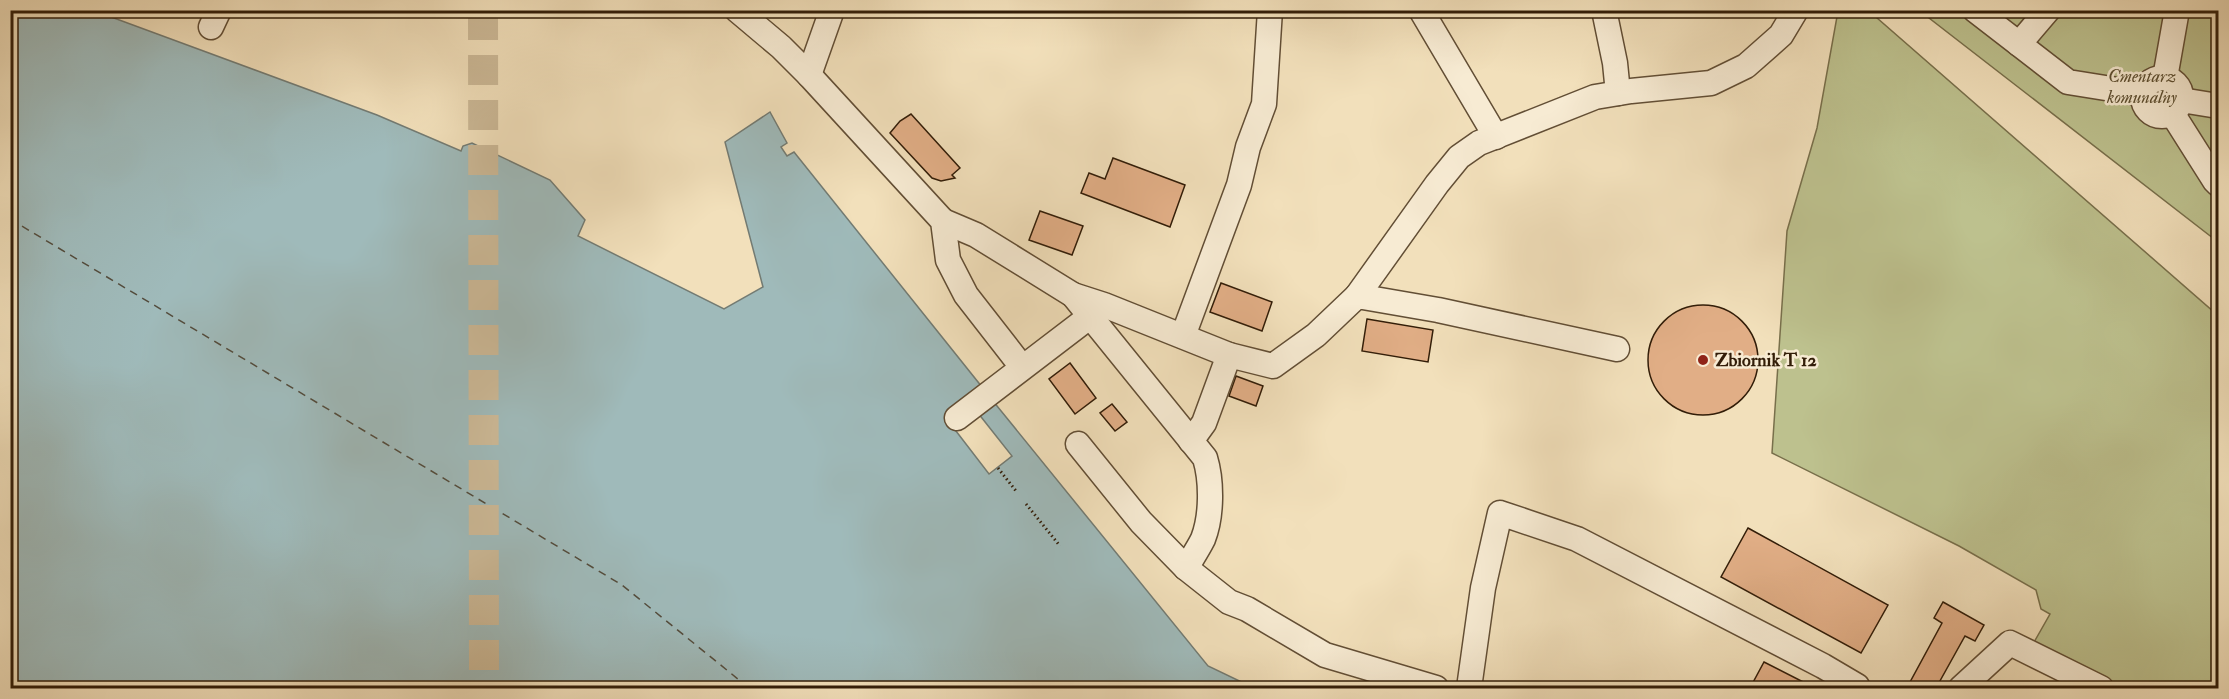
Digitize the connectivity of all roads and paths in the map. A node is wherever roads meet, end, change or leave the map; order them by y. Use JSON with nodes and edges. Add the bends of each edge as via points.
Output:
{"nodes":[{"id":1,"x":737,"y":10,"type":"edge"},
{"id":2,"x":831,"y":10,"type":"edge"},
{"id":3,"x":1270,"y":10,"type":"edge"},
{"id":4,"x":1421,"y":10,"type":"edge"},
{"id":5,"x":1604,"y":10,"type":"edge"},
{"id":6,"x":1796,"y":10,"type":"edge"},
{"id":7,"x":1976,"y":10,"type":"edge"},
{"id":8,"x":2048,"y":10,"type":"edge"},
{"id":9,"x":2177,"y":10,"type":"edge"},
{"id":10,"x":2019,"y":44,"type":"junction"},
{"id":11,"x":809,"y":75,"type":"junction"},
{"id":12,"x":2165,"y":78,"type":"junction"},
{"id":13,"x":1618,"y":93,"type":"junction"},
{"id":14,"x":2144,"y":94,"type":"junction"},
{"id":15,"x":2218,"y":106,"type":"edge"},
{"id":16,"x":2176,"y":107,"type":"junction"},
{"id":17,"x":1496,"y":137,"type":"junction"},
{"id":18,"x":2218,"y":184,"type":"edge"},
{"id":19,"x":943,"y":221,"type":"junction"},
{"id":20,"x":1357,"y":296,"type":"junction"},
{"id":21,"x":1096,"y":311,"type":"junction"},
{"id":22,"x":1183,"y":336,"type":"junction"},
{"id":23,"x":1617,"y":350,"type":"dead end"},
{"id":24,"x":1229,"y":355,"type":"junction"},
{"id":25,"x":1022,"y":367,"type":"junction"},
{"id":26,"x":957,"y":418,"type":"dead end"},
{"id":27,"x":1191,"y":441,"type":"junction"},
{"id":28,"x":1078,"y":444,"type":"dead end"},
{"id":29,"x":998,"y":468,"type":"dead end"},
{"id":30,"x":1016,"y":491,"type":"dead end"},
{"id":31,"x":1026,"y":504,"type":"dead end"},
{"id":32,"x":1060,"y":546,"type":"dead end"},
{"id":33,"x":1186,"y":568,"type":"junction"},
{"id":34,"x":1436,"y":688,"type":"edge"},
{"id":35,"x":1469,"y":688,"type":"edge"},
{"id":36,"x":1856,"y":688,"type":"edge"},
{"id":37,"x":1961,"y":688,"type":"edge"},
{"id":38,"x":2101,"y":688,"type":"edge"}],
"edges":[{"from":1,"to":11,"type":"street"},
{"from":2,"to":11,"type":"street"},
{"from":3,"to":22,"type":"street","via":[[1264,104],[1239,185]]},
{"from":4,"to":17,"type":"street"},
{"from":5,"to":13,"type":"street"},
{"from":6,"to":13,"type":"street","via":[[1773,43],[1746,66],[1711,83]]},
{"from":7,"to":10,"type":"street"},
{"from":8,"to":10,"type":"street"},
{"from":9,"to":12,"type":"street"},
{"from":10,"to":14,"type":"street","via":[[2068,82]]},
{"from":11,"to":19,"type":"street"},
{"from":12,"to":14,"type":"street","via":[[2154,80]]},
{"from":12,"to":16,"type":"street","via":[[2179,88]]},
{"from":13,"to":17,"type":"street","via":[[1595,97]]},
{"from":14,"to":16,"type":"street","via":[[2145,106],[2154,114],[2166,115]]},
{"from":15,"to":16,"type":"street"},
{"from":16,"to":18,"type":"street"},
{"from":17,"to":20,"type":"street","via":[[1459,157]]},
{"from":19,"to":21,"type":"street","via":[[976,235]]},
{"from":19,"to":25,"type":"street","via":[[948,260],[962,286]]},
{"from":20,"to":23,"type":"street"},
{"from":20,"to":24,"type":"street","via":[[1316,335],[1272,366]]},
{"from":21,"to":22,"type":"street"},
{"from":21,"to":25,"type":"street"},
{"from":21,"to":27,"type":"street"},
{"from":22,"to":24,"type":"street"},
{"from":24,"to":27,"type":"street","via":[[1203,423]]},
{"from":25,"to":26,"type":"street"},
{"from":27,"to":33,"type":"street","via":[[1205,458],[1210,501],[1204,537]]},
{"from":28,"to":33,"type":"street","via":[[1141,522]]},
{"from":29,"to":30,"type":"path"},
{"from":31,"to":32,"type":"path"},
{"from":33,"to":34,"type":"street","via":[[1229,602],[1325,655]]},
{"from":35,"to":36,"type":"street","via":[[1483,588],[1500,513],[1577,539],[1823,666]]},
{"from":37,"to":38,"type":"street","via":[[2010,643]]}]}
